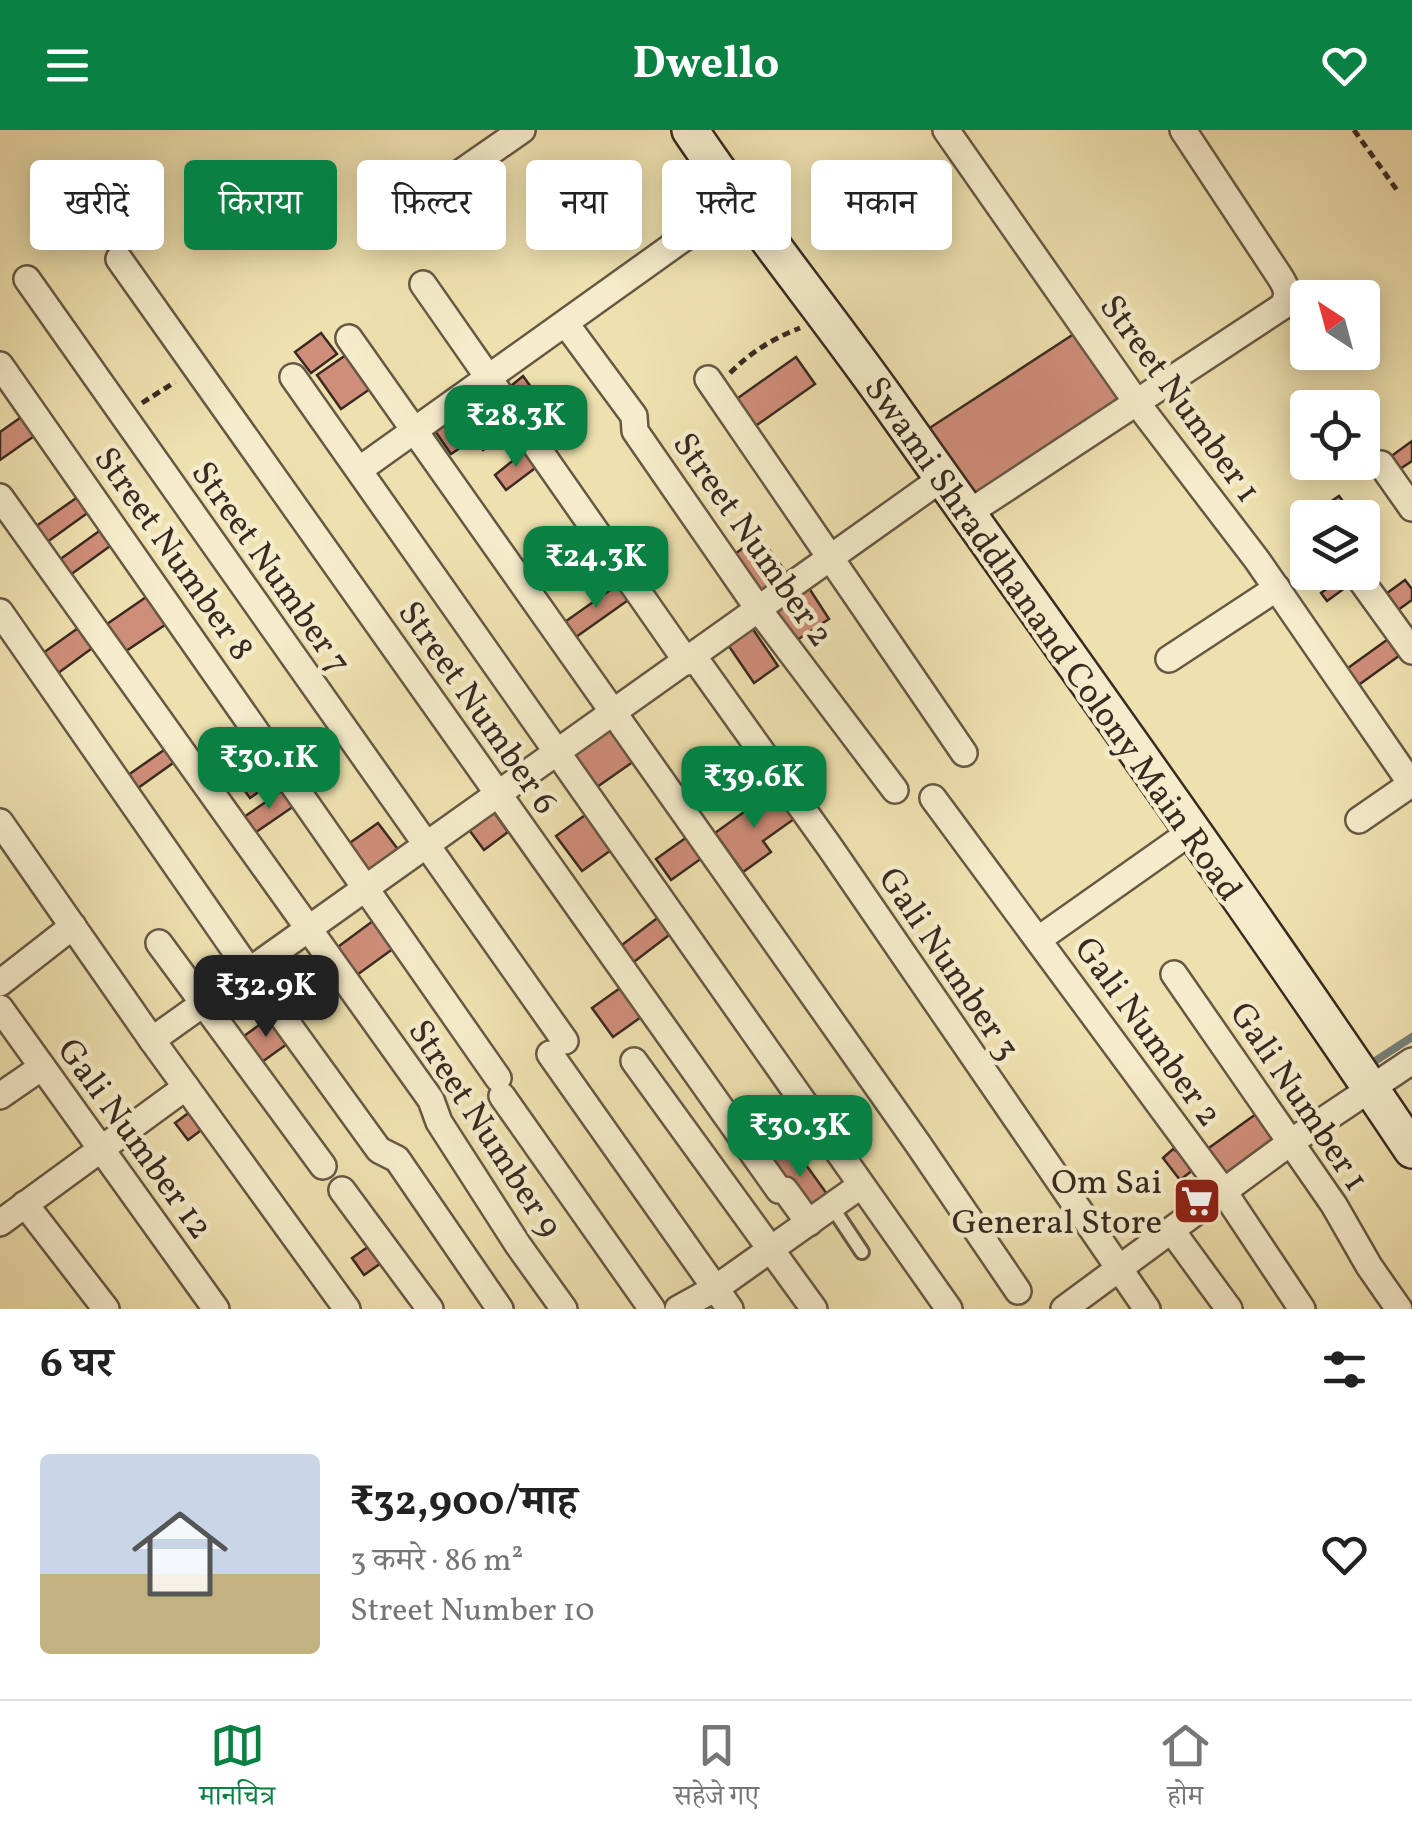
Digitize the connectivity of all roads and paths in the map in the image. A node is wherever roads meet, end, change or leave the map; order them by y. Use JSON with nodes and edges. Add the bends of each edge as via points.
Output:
{"nodes":[{"id":1,"x":522,"y":130,"type":"edge"},
{"id":2,"x":690,"y":130,"type":"edge"},
{"id":3,"x":946,"y":130,"type":"edge"},
{"id":4,"x":1183,"y":130,"type":"edge"},
{"id":5,"x":1354,"y":130,"type":"edge"},
{"id":6,"x":478,"y":160,"type":"edge"},
{"id":7,"x":710,"y":160,"type":"edge"},
{"id":8,"x":1398,"y":193,"type":"dead end"},
{"id":9,"x":668,"y":250,"type":"edge"},
{"id":10,"x":775,"y":250,"type":"edge"},
{"id":11,"x":119,"y":259,"type":"dead end"},
{"id":12,"x":27,"y":278,"type":"dead end"},
{"id":13,"x":423,"y":284,"type":"dead end"},
{"id":14,"x":826,"y":318,"type":"junction"},
{"id":15,"x":566,"y":324,"type":"junction"},
{"id":16,"x":349,"y":338,"type":"dead end"},
{"id":17,"x":0,"y":364,"type":"edge"},
{"id":18,"x":196,"y":366,"type":"junction"},
{"id":19,"x":293,"y":377,"type":"dead end"},
{"id":20,"x":489,"y":380,"type":"junction"},
{"id":21,"x":712,"y":385,"type":"joint"},
{"id":22,"x":1137,"y":403,"type":"junction"},
{"id":23,"x":122,"y":414,"type":"junction"},
{"id":24,"x":416,"y":432,"type":"junction"},
{"id":25,"x":1381,"y":464,"type":"dead end"},
{"id":26,"x":359,"y":470,"type":"junction"},
{"id":27,"x":941,"y":479,"type":"junction"},
{"id":28,"x":0,"y":497,"type":"edge"},
{"id":29,"x":1412,"y":508,"type":"edge"},
{"id":30,"x":967,"y":514,"type":"junction"},
{"id":31,"x":832,"y":558,"type":"junction"},
{"id":32,"x":1277,"y":588,"type":"junction"},
{"id":33,"x":1367,"y":590,"type":"edge"},
{"id":34,"x":759,"y":610,"type":"junction"},
{"id":35,"x":0,"y":612,"type":"edge"},
{"id":36,"x":1412,"y":652,"type":"edge"},
{"id":37,"x":690,"y":659,"type":"junction"},
{"id":38,"x":1169,"y":660,"type":"dead end"},
{"id":39,"x":614,"y":714,"type":"junction"},
{"id":40,"x":964,"y":753,"type":"dead end"},
{"id":41,"x":556,"y":755,"type":"junction"},
{"id":42,"x":1411,"y":784,"type":"edge"},
{"id":43,"x":895,"y":790,"type":"dead end"},
{"id":44,"x":498,"y":794,"type":"junction"},
{"id":45,"x":933,"y":798,"type":"dead end"},
{"id":46,"x":1359,"y":820,"type":"dead end"},
{"id":47,"x":0,"y":822,"type":"edge"},
{"id":48,"x":1192,"y":831,"type":"junction"},
{"id":49,"x":426,"y":846,"type":"junction"},
{"id":50,"x":368,"y":889,"type":"junction"},
{"id":51,"x":74,"y":926,"type":"junction"},
{"id":52,"x":309,"y":930,"type":"junction"},
{"id":53,"x":1039,"y":939,"type":"junction"},
{"id":54,"x":158,"y":943,"type":"dead end"},
{"id":55,"x":250,"y":972,"type":"junction"},
{"id":56,"x":1174,"y":974,"type":"dead end"},
{"id":57,"x":0,"y":983,"type":"edge"},
{"id":58,"x":205,"y":1003,"type":"junction"},
{"id":59,"x":0,"y":1008,"type":"edge"},
{"id":60,"x":152,"y":1040,"type":"junction"},
{"id":61,"x":634,"y":1061,"type":"dead end"},
{"id":62,"x":1412,"y":1061,"type":"edge"},
{"id":63,"x":42,"y":1067,"type":"junction"},
{"id":64,"x":186,"y":1087,"type":"junction"},
{"id":65,"x":1371,"y":1088,"type":"junction"},
{"id":66,"x":0,"y":1096,"type":"edge"},
{"id":67,"x":1291,"y":1142,"type":"junction"},
{"id":68,"x":100,"y":1148,"type":"junction"},
{"id":69,"x":1412,"y":1150,"type":"edge"},
{"id":70,"x":324,"y":1166,"type":"dead end"},
{"id":71,"x":860,"y":1186,"type":"junction"},
{"id":72,"x":342,"y":1190,"type":"dead end"},
{"id":73,"x":1224,"y":1192,"type":"junction"},
{"id":74,"x":26,"y":1204,"type":"junction"},
{"id":75,"x":832,"y":1207,"type":"junction"},
{"id":76,"x":0,"y":1223,"type":"edge"},
{"id":77,"x":809,"y":1223,"type":"junction"},
{"id":78,"x":1172,"y":1231,"type":"junction"},
{"id":79,"x":771,"y":1250,"type":"junction"},
{"id":80,"x":862,"y":1252,"type":"dead end"},
{"id":81,"x":1118,"y":1271,"type":"junction"},
{"id":82,"x":1018,"y":1291,"type":"dead end"},
{"id":83,"x":723,"y":1298,"type":"edge"},
{"id":84,"x":106,"y":1309,"type":"edge"},
{"id":85,"x":216,"y":1309,"type":"edge"},
{"id":86,"x":348,"y":1309,"type":"edge"},
{"id":87,"x":430,"y":1309,"type":"edge"},
{"id":88,"x":500,"y":1309,"type":"edge"},
{"id":89,"x":564,"y":1309,"type":"edge"},
{"id":90,"x":652,"y":1309,"type":"edge"},
{"id":91,"x":678,"y":1309,"type":"edge"},
{"id":92,"x":814,"y":1309,"type":"edge"},
{"id":93,"x":949,"y":1309,"type":"edge"},
{"id":94,"x":1064,"y":1309,"type":"edge"},
{"id":95,"x":1147,"y":1309,"type":"edge"},
{"id":96,"x":1228,"y":1309,"type":"edge"},
{"id":97,"x":1302,"y":1309,"type":"edge"},
{"id":98,"x":1399,"y":1309,"type":"edge"}],
"edges":[{"from":1,"to":6,"type":"street"},
{"from":2,"to":7,"type":"street","name":"Swami Shraddhanand Colony Main Road"},
{"from":3,"to":22,"type":"street","name":"Street Number 1"},
{"from":4,"to":22,"type":"street","via":[[1287,288],[1287,298],[1275,314]]},
{"from":5,"to":8,"type":"path"},
{"from":9,"to":15,"type":"street"},
{"from":10,"to":14,"type":"street","name":"Swami Shraddhanand Colony Main Road"},
{"from":11,"to":18,"type":"street","name":"Street Number 6"},
{"from":12,"to":23,"type":"street","name":"Street Number 7"},
{"from":13,"to":20,"type":"street","name":"Gali Number 3"},
{"from":14,"to":21,"type":"path","via":[[764,344]]},
{"from":14,"to":27,"type":"street","name":"Swami Shraddhanand Colony Main Road"},
{"from":15,"to":20,"type":"street"},
{"from":15,"to":34,"type":"street","name":"Street Number 2"},
{"from":16,"to":24,"type":"street"},
{"from":17,"to":50,"type":"street","name":"Street Number 8"},
{"from":18,"to":23,"type":"path"},
{"from":18,"to":44,"type":"street","name":"Street Number 6"},
{"from":19,"to":26,"type":"street"},
{"from":20,"to":24,"type":"street"},
{"from":20,"to":37,"type":"street","name":"Gali Number 3"},
{"from":21,"to":31,"type":"street"},
{"from":22,"to":30,"type":"street"},
{"from":22,"to":32,"type":"street","name":"Street Number 1"},
{"from":23,"to":49,"type":"street","name":"Street Number 7"},
{"from":24,"to":26,"type":"street"},
{"from":24,"to":39,"type":"street"},
{"from":25,"to":29,"type":"street"},
{"from":26,"to":41,"type":"street"},
{"from":27,"to":30,"type":"street","name":"Swami Shraddhanand Colony Main Road"},
{"from":27,"to":31,"type":"street"},
{"from":28,"to":52,"type":"street","name":"Street Number 9"},
{"from":30,"to":48,"type":"street","name":"Swami Shraddhanand Colony Main Road"},
{"from":31,"to":34,"type":"street"},
{"from":31,"to":40,"type":"street"},
{"from":32,"to":38,"type":"street"},
{"from":32,"to":42,"type":"street"},
{"from":33,"to":36,"type":"street"},
{"from":34,"to":37,"type":"street"},
{"from":34,"to":43,"type":"street","name":"Street Number 2"},
{"from":35,"to":55,"type":"street"},
{"from":37,"to":39,"type":"street"},
{"from":37,"to":81,"type":"street","name":"Gali Number 3","via":[[829,846]]},
{"from":39,"to":41,"type":"street"},
{"from":39,"to":82,"type":"street"},
{"from":41,"to":44,"type":"street"},
{"from":41,"to":71,"type":"street"},
{"from":42,"to":46,"type":"street"},
{"from":44,"to":49,"type":"street"},
{"from":44,"to":77,"type":"street","name":"Street Number 6","via":[[778,1190],[786,1190]]},
{"from":45,"to":53,"type":"street","name":"Gali Number 2"},
{"from":47,"to":51,"type":"street"},
{"from":48,"to":53,"type":"street"},
{"from":48,"to":65,"type":"street","name":"Swami Shraddhanand Colony Main Road"},
{"from":49,"to":50,"type":"street"},
{"from":49,"to":83,"type":"street","name":"Street Number 7"},
{"from":50,"to":52,"type":"street"},
{"from":50,"to":90,"type":"street","name":"Street Number 8"},
{"from":51,"to":57,"type":"street"},
{"from":51,"to":60,"type":"street"},
{"from":52,"to":55,"type":"street"},
{"from":52,"to":89,"type":"street","name":"Street Number 9","via":[[431,1100],[439,1122]]},
{"from":53,"to":73,"type":"street","name":"Gali Number 2"},
{"from":54,"to":58,"type":"street"},
{"from":55,"to":58,"type":"street"},
{"from":55,"to":88,"type":"street","via":[[379,1150],[398,1159]]},
{"from":56,"to":67,"type":"street","name":"Gali Number 1"},
{"from":58,"to":60,"type":"street"},
{"from":58,"to":70,"type":"street"},
{"from":59,"to":63,"type":"street","name":"Gali Number 12"},
{"from":60,"to":64,"type":"street"},
{"from":61,"to":79,"type":"street"},
{"from":62,"to":65,"type":"street"},
{"from":63,"to":66,"type":"street"},
{"from":63,"to":68,"type":"street","name":"Gali Number 12"},
{"from":64,"to":68,"type":"street"},
{"from":64,"to":86,"type":"street"},
{"from":65,"to":67,"type":"street"},
{"from":65,"to":69,"type":"street","name":"Swami Shraddhanand Colony Main Road"},
{"from":67,"to":73,"type":"street"},
{"from":67,"to":98,"type":"street","name":"Gali Number 1"},
{"from":68,"to":74,"type":"street"},
{"from":68,"to":85,"type":"street","name":"Gali Number 12"},
{"from":71,"to":75,"type":"street"},
{"from":71,"to":93,"type":"street"},
{"from":72,"to":87,"type":"street"},
{"from":73,"to":78,"type":"street"},
{"from":73,"to":97,"type":"street","name":"Gali Number 2"},
{"from":74,"to":76,"type":"street"},
{"from":74,"to":84,"type":"street"},
{"from":75,"to":77,"type":"street"},
{"from":75,"to":80,"type":"lane"},
{"from":77,"to":79,"type":"street"},
{"from":78,"to":81,"type":"street"},
{"from":78,"to":96,"type":"street"},
{"from":79,"to":83,"type":"street"},
{"from":79,"to":92,"type":"street"},
{"from":81,"to":94,"type":"street"},
{"from":81,"to":95,"type":"street","name":"Gali Number 3"},
{"from":83,"to":91,"type":"street"}]}
